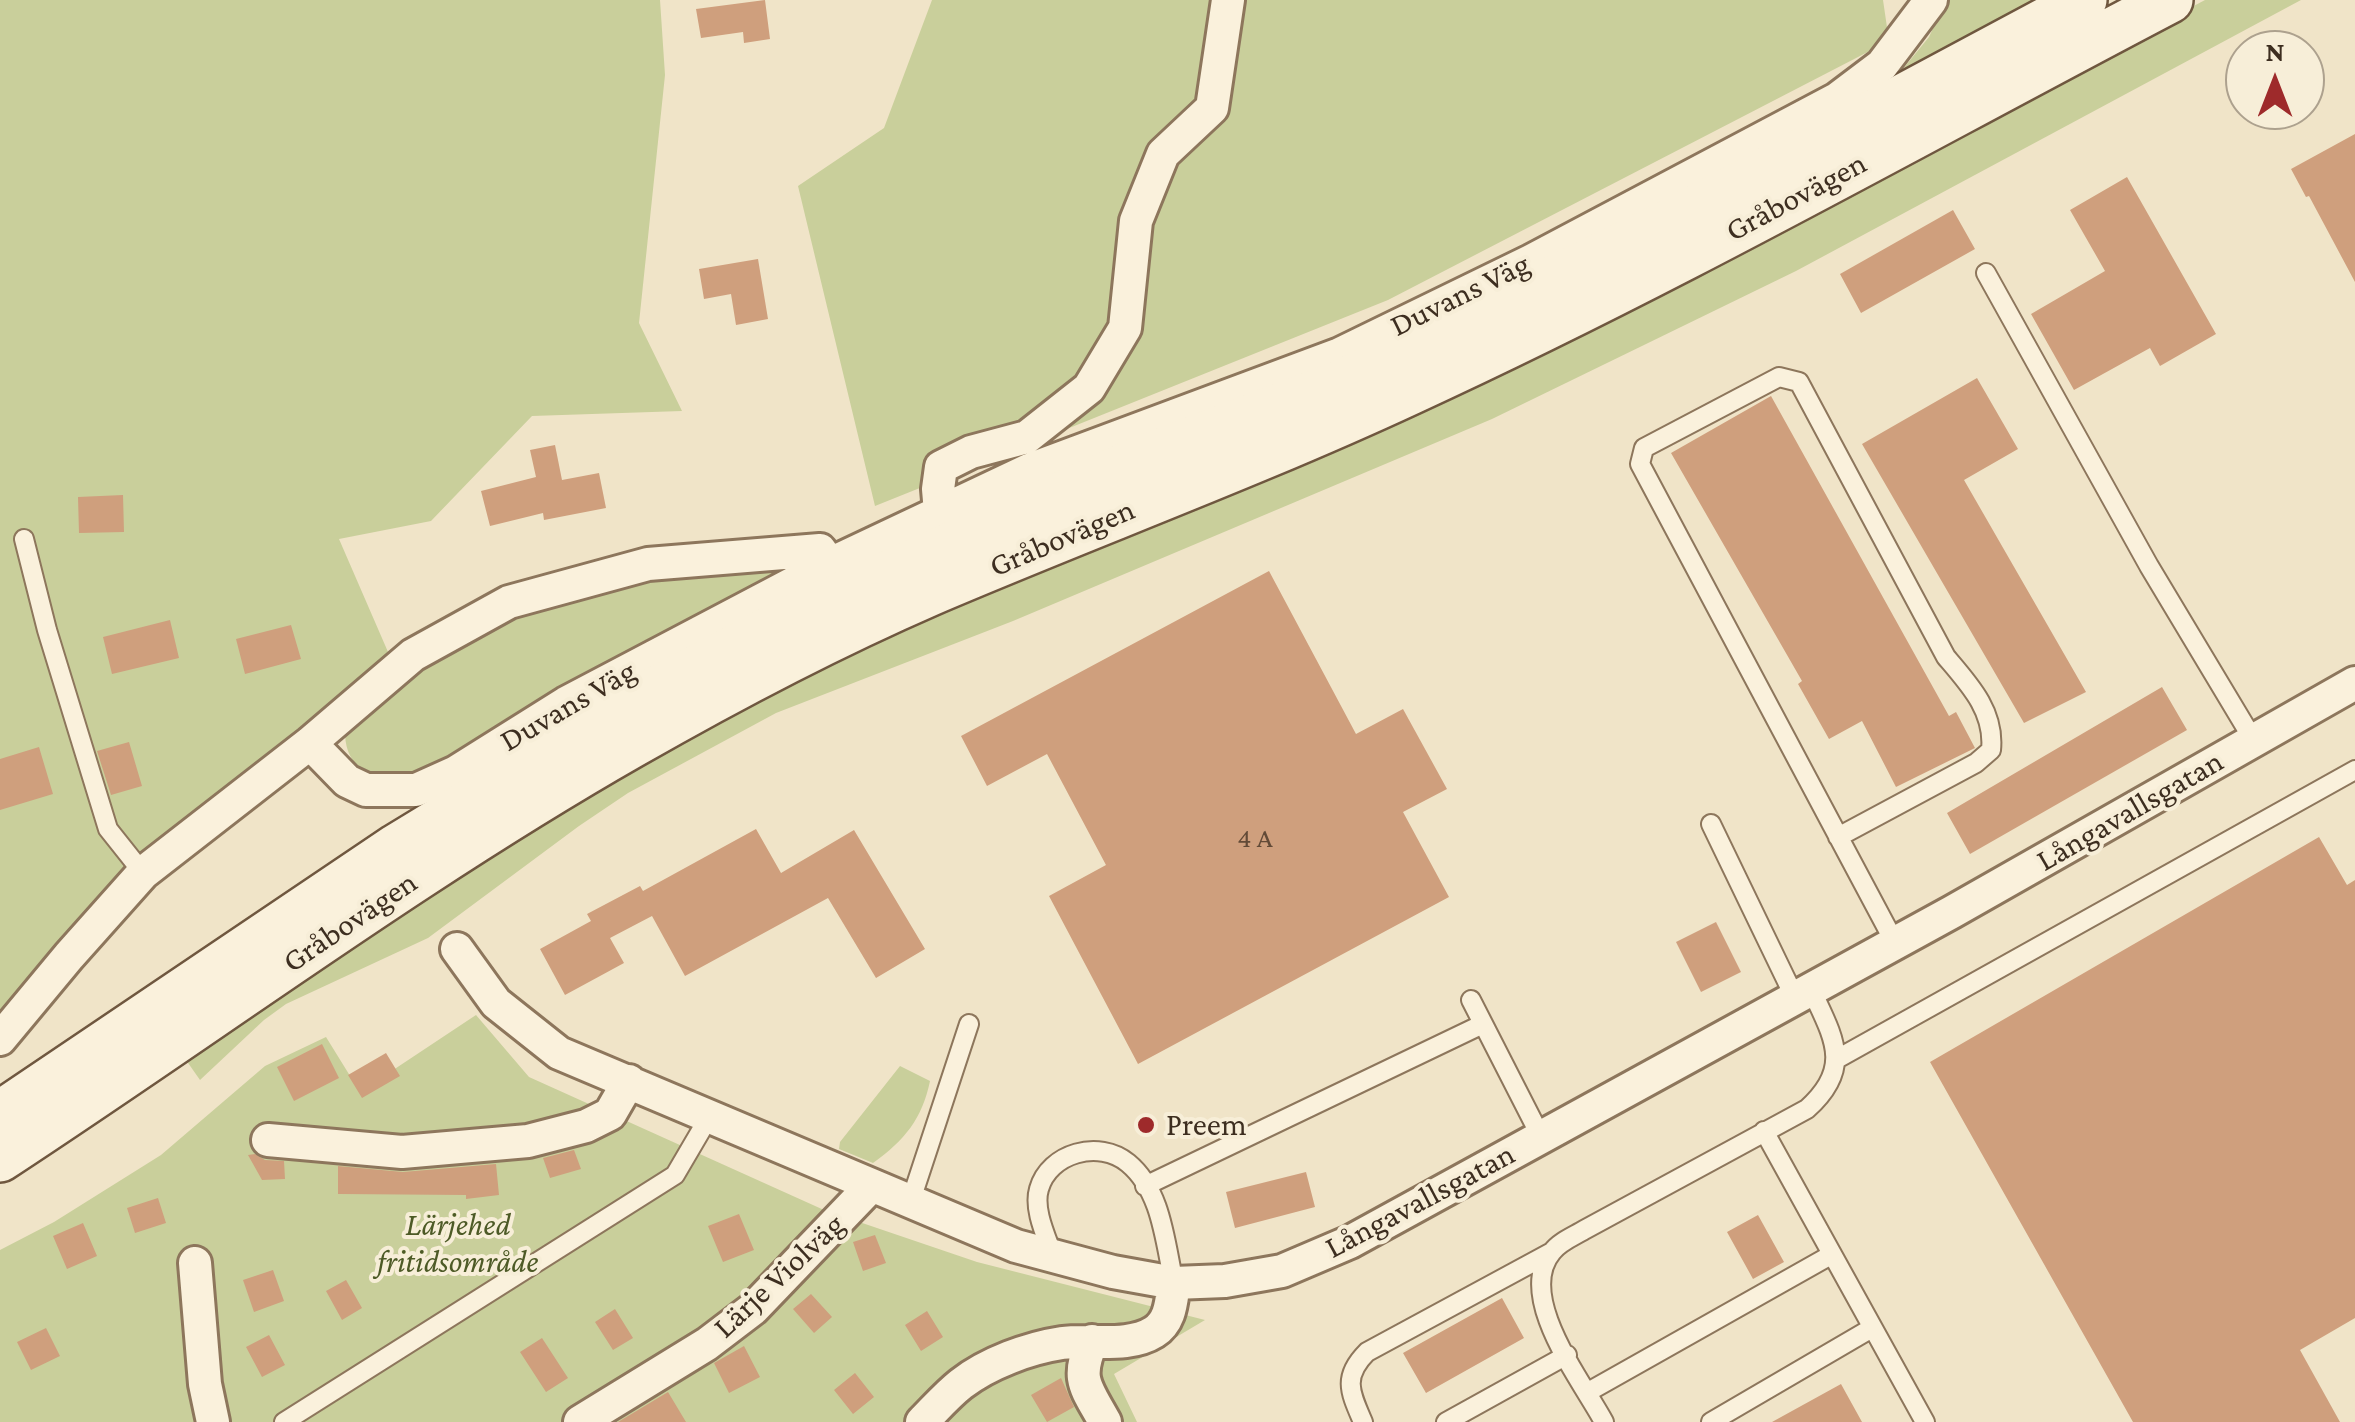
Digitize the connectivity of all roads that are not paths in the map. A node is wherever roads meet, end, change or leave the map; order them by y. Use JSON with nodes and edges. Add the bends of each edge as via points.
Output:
{"nodes":[{"id":1,"x":1228,"y":0,"type":"edge"},
{"id":2,"x":1932,"y":0,"type":"edge"},
{"id":3,"x":2084,"y":0,"type":"edge"},
{"id":4,"x":2170,"y":0,"type":"edge"},
{"id":5,"x":1986,"y":273,"type":"dead end"},
{"id":6,"x":940,"y":512,"type":"junction"},
{"id":7,"x":24,"y":539,"type":"dead end"},
{"id":8,"x":830,"y":564,"type":"junction"},
{"id":9,"x":2354,"y":685,"type":"edge"},
{"id":10,"x":2254,"y":742,"type":"junction"},
{"id":11,"x":310,"y":743,"type":"junction"},
{"id":12,"x":2355,"y":770,"type":"edge"},
{"id":13,"x":1710,"y":824,"type":"dead end"},
{"id":14,"x":1838,"y":837,"type":"junction"},
{"id":15,"x":143,"y":873,"type":"junction"},
{"id":16,"x":1895,"y":943,"type":"junction"},
{"id":17,"x":457,"y":949,"type":"dead end"},
{"id":18,"x":1803,"y":994,"type":"junction"},
{"id":19,"x":1471,"y":1000,"type":"dead end"},
{"id":20,"x":969,"y":1024,"type":"dead end"},
{"id":21,"x":1483,"y":1024,"type":"junction"},
{"id":22,"x":0,"y":1039,"type":"edge"},
{"id":23,"x":1836,"y":1059,"type":"junction"},
{"id":24,"x":629,"y":1082,"type":"junction"},
{"id":25,"x":0,"y":1114,"type":"edge"},
{"id":26,"x":710,"y":1117,"type":"junction"},
{"id":27,"x":1764,"y":1131,"type":"junction"},
{"id":28,"x":1541,"y":1137,"type":"junction"},
{"id":29,"x":268,"y":1140,"type":"dead end"},
{"id":30,"x":0,"y":1159,"type":"edge"},
{"id":31,"x":872,"y":1186,"type":"junction"},
{"id":32,"x":1145,"y":1186,"type":"junction"},
{"id":33,"x":910,"y":1202,"type":"junction"},
{"id":34,"x":1550,"y":1252,"type":"junction"},
{"id":35,"x":1052,"y":1256,"type":"junction"},
{"id":36,"x":1831,"y":1256,"type":"junction"},
{"id":37,"x":195,"y":1264,"type":"dead end"},
{"id":38,"x":1174,"y":1284,"type":"junction"},
{"id":39,"x":1872,"y":1328,"type":"junction"},
{"id":40,"x":1092,"y":1341,"type":"junction"},
{"id":41,"x":1567,"y":1355,"type":"junction"},
{"id":42,"x":1588,"y":1392,"type":"junction"},
{"id":43,"x":213,"y":1422,"type":"edge"},
{"id":44,"x":284,"y":1422,"type":"edge"},
{"id":45,"x":580,"y":1422,"type":"edge"},
{"id":46,"x":922,"y":1422,"type":"edge"},
{"id":47,"x":1105,"y":1422,"type":"edge"},
{"id":48,"x":1363,"y":1422,"type":"edge"},
{"id":49,"x":1446,"y":1422,"type":"edge"},
{"id":50,"x":1604,"y":1422,"type":"edge"},
{"id":51,"x":1711,"y":1422,"type":"edge"},
{"id":52,"x":1926,"y":1422,"type":"edge"}],
"edges":[{"from":1,"to":6,"type":"street","via":[[1212,108],[1162,154],[1136,221],[1125,328],[1089,388],[1027,437],[941,467]]},
{"from":2,"to":6,"type":"street","name":"Duvans Väg","via":[[1882,65],[1837,99],[1531,261],[1340,354],[1030,470]]},
{"from":3,"to":25,"type":"main road","name":"Gråbovägen","via":[[1669,222],[1342,382],[1139,459],[793,617],[649,693],[396,846]]},
{"from":4,"to":30,"type":"main road","name":"Gråbovägen","via":[[1654,272],[1408,393],[923,596],[634,744],[411,878]]},
{"from":5,"to":10,"type":"lane"},
{"from":6,"to":8,"type":"street","name":"Duvans Väg"},
{"from":7,"to":15,"type":"lane","via":[[108,829]]},
{"from":8,"to":11,"type":"street","via":[[820,550],[648,564],[508,602],[413,655]]},
{"from":8,"to":11,"type":"street","name":"Duvans Väg","via":[[416,790],[366,790],[347,781]]},
{"from":9,"to":10,"type":"street","name":"Långavallsgatan"},
{"from":10,"to":16,"type":"street","name":"Långavallsgatan"},
{"from":11,"to":15,"type":"street"},
{"from":12,"to":23,"type":"lane"},
{"from":13,"to":18,"type":"lane"},
{"from":14,"to":14,"type":"lane","via":[[1640,464],[1644,448],[1778,378],[1799,382],[1993,733],[1991,750],[1976,763]]},
{"from":14,"to":16,"type":"lane"},
{"from":15,"to":22,"type":"street"},
{"from":16,"to":18,"type":"street","name":"Långavallsgatan"},
{"from":17,"to":24,"type":"street","name":"Långavallsgatan","via":[[496,1003],[559,1053]]},
{"from":18,"to":23,"type":"lane","via":[[1835,1041]]},
{"from":18,"to":28,"type":"street","name":"Långavallsgatan"},
{"from":19,"to":21,"type":"lane"},
{"from":20,"to":33,"type":"lane"},
{"from":21,"to":28,"type":"lane"},
{"from":21,"to":32,"type":"lane"},
{"from":23,"to":27,"type":"lane","via":[[1825,1094]]},
{"from":24,"to":26,"type":"street","name":"Långavallsgatan"},
{"from":24,"to":29,"type":"street","via":[[610,1114],[528,1141],[402,1152]]},
{"from":26,"to":31,"type":"street","name":"Långavallsgatan"},
{"from":26,"to":44,"type":"lane","via":[[675,1175]]},
{"from":27,"to":34,"type":"lane"},
{"from":27,"to":36,"type":"lane"},
{"from":28,"to":38,"type":"street","name":"Långavallsgatan","via":[[1350,1242],[1282,1271]]},
{"from":31,"to":33,"type":"street","name":"Långavallsgatan"},
{"from":31,"to":45,"type":"street","name":"Lärje Violväg","via":[[754,1309]]},
{"from":32,"to":35,"type":"lane","via":[[1127,1162],[1110,1153],[1063,1157],[1038,1192]]},
{"from":32,"to":38,"type":"lane","via":[[1160,1218]]},
{"from":33,"to":35,"type":"street","name":"Långavallsgatan"},
{"from":34,"to":41,"type":"lane","via":[[1540,1295]]},
{"from":34,"to":48,"type":"lane","via":[[1367,1352],[1353,1366],[1349,1385]]},
{"from":35,"to":38,"type":"street","name":"Långavallsgatan"},
{"from":36,"to":39,"type":"lane"},
{"from":36,"to":42,"type":"lane"},
{"from":37,"to":43,"type":"street"},
{"from":38,"to":40,"type":"street","via":[[1164,1323],[1152,1334]]},
{"from":39,"to":51,"type":"lane"},
{"from":39,"to":52,"type":"lane"},
{"from":40,"to":46,"type":"street","via":[[1013,1356],[963,1382]]},
{"from":40,"to":47,"type":"street","via":[[1082,1365]]},
{"from":41,"to":42,"type":"lane"},
{"from":41,"to":49,"type":"lane"},
{"from":42,"to":50,"type":"lane"}]}
